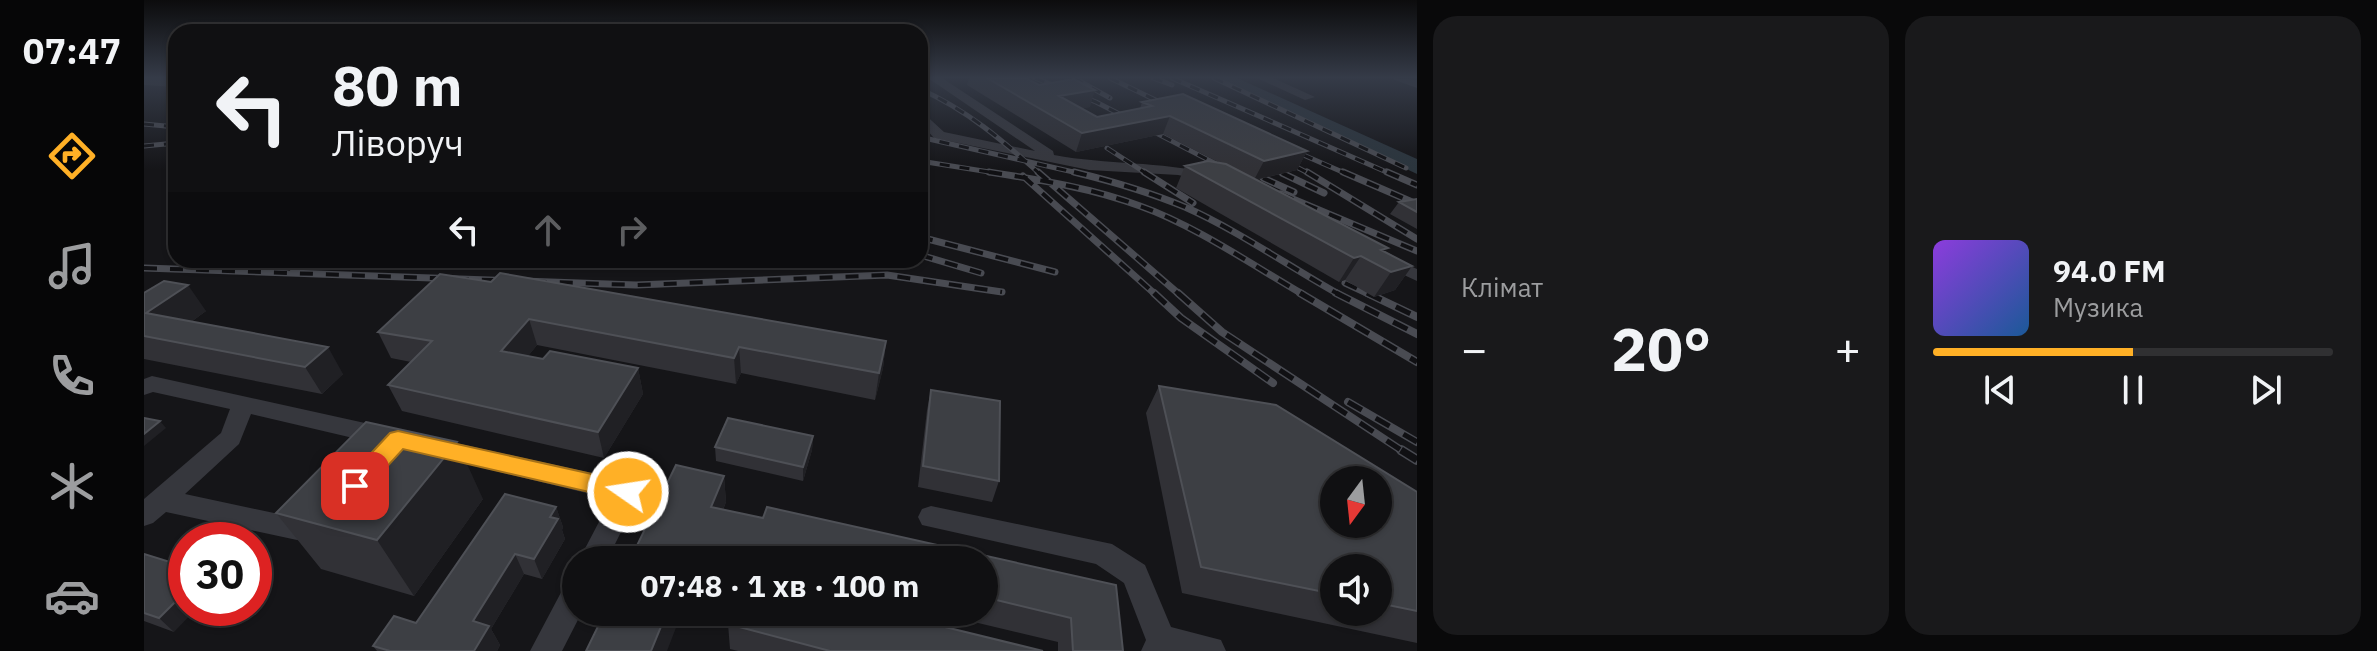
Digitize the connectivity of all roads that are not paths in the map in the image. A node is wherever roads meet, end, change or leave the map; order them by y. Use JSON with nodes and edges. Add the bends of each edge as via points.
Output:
{"nodes":[{"id":1,"x":980,"y":108,"type":"edge"},
{"id":2,"x":928,"y":123,"type":"edge"},
{"id":3,"x":1058,"y":160,"type":"junction"},
{"id":4,"x":1225,"y":180,"type":"edge"},
{"id":5,"x":1362,"y":249,"type":"edge"},
{"id":6,"x":1417,"y":276,"type":"edge"},
{"id":7,"x":144,"y":387,"type":"edge"},
{"id":8,"x":243,"y":404,"type":"junction"},
{"id":9,"x":398,"y":439,"type":"junction"},
{"id":10,"x":377,"y":462,"type":"edge"},
{"id":11,"x":153,"y":508,"type":"edge"},
{"id":12,"x":334,"y":509,"type":"edge"},
{"id":13,"x":931,"y":517,"type":"dead end"},
{"id":14,"x":600,"y":546,"type":"edge"},
{"id":15,"x":562,"y":620,"type":"edge"},
{"id":16,"x":1159,"y":646,"type":"edge"},
{"id":17,"x":546,"y":651,"type":"edge"},
{"id":18,"x":1210,"y":651,"type":"edge"}],
"edges":[{"from":1,"to":3,"type":"street"},
{"from":2,"to":3,"type":"street","via":[[939,135],[958,141]]},
{"from":3,"to":4,"type":"street"},
{"from":5,"to":6,"type":"street"},
{"from":7,"to":8,"type":"street","via":[[152,384]]},
{"from":8,"to":9,"type":"street"},
{"from":8,"to":11,"type":"street","via":[[231,438]]},
{"from":9,"to":10,"type":"street"},
{"from":9,"to":14,"type":"street","via":[[628,492]]},
{"from":11,"to":12,"type":"street","via":[[313,532]]},
{"from":13,"to":16,"type":"street","via":[[1102,553],[1135,574]]},
{"from":15,"to":17,"type":"street"},
{"from":16,"to":18,"type":"street"}]}
